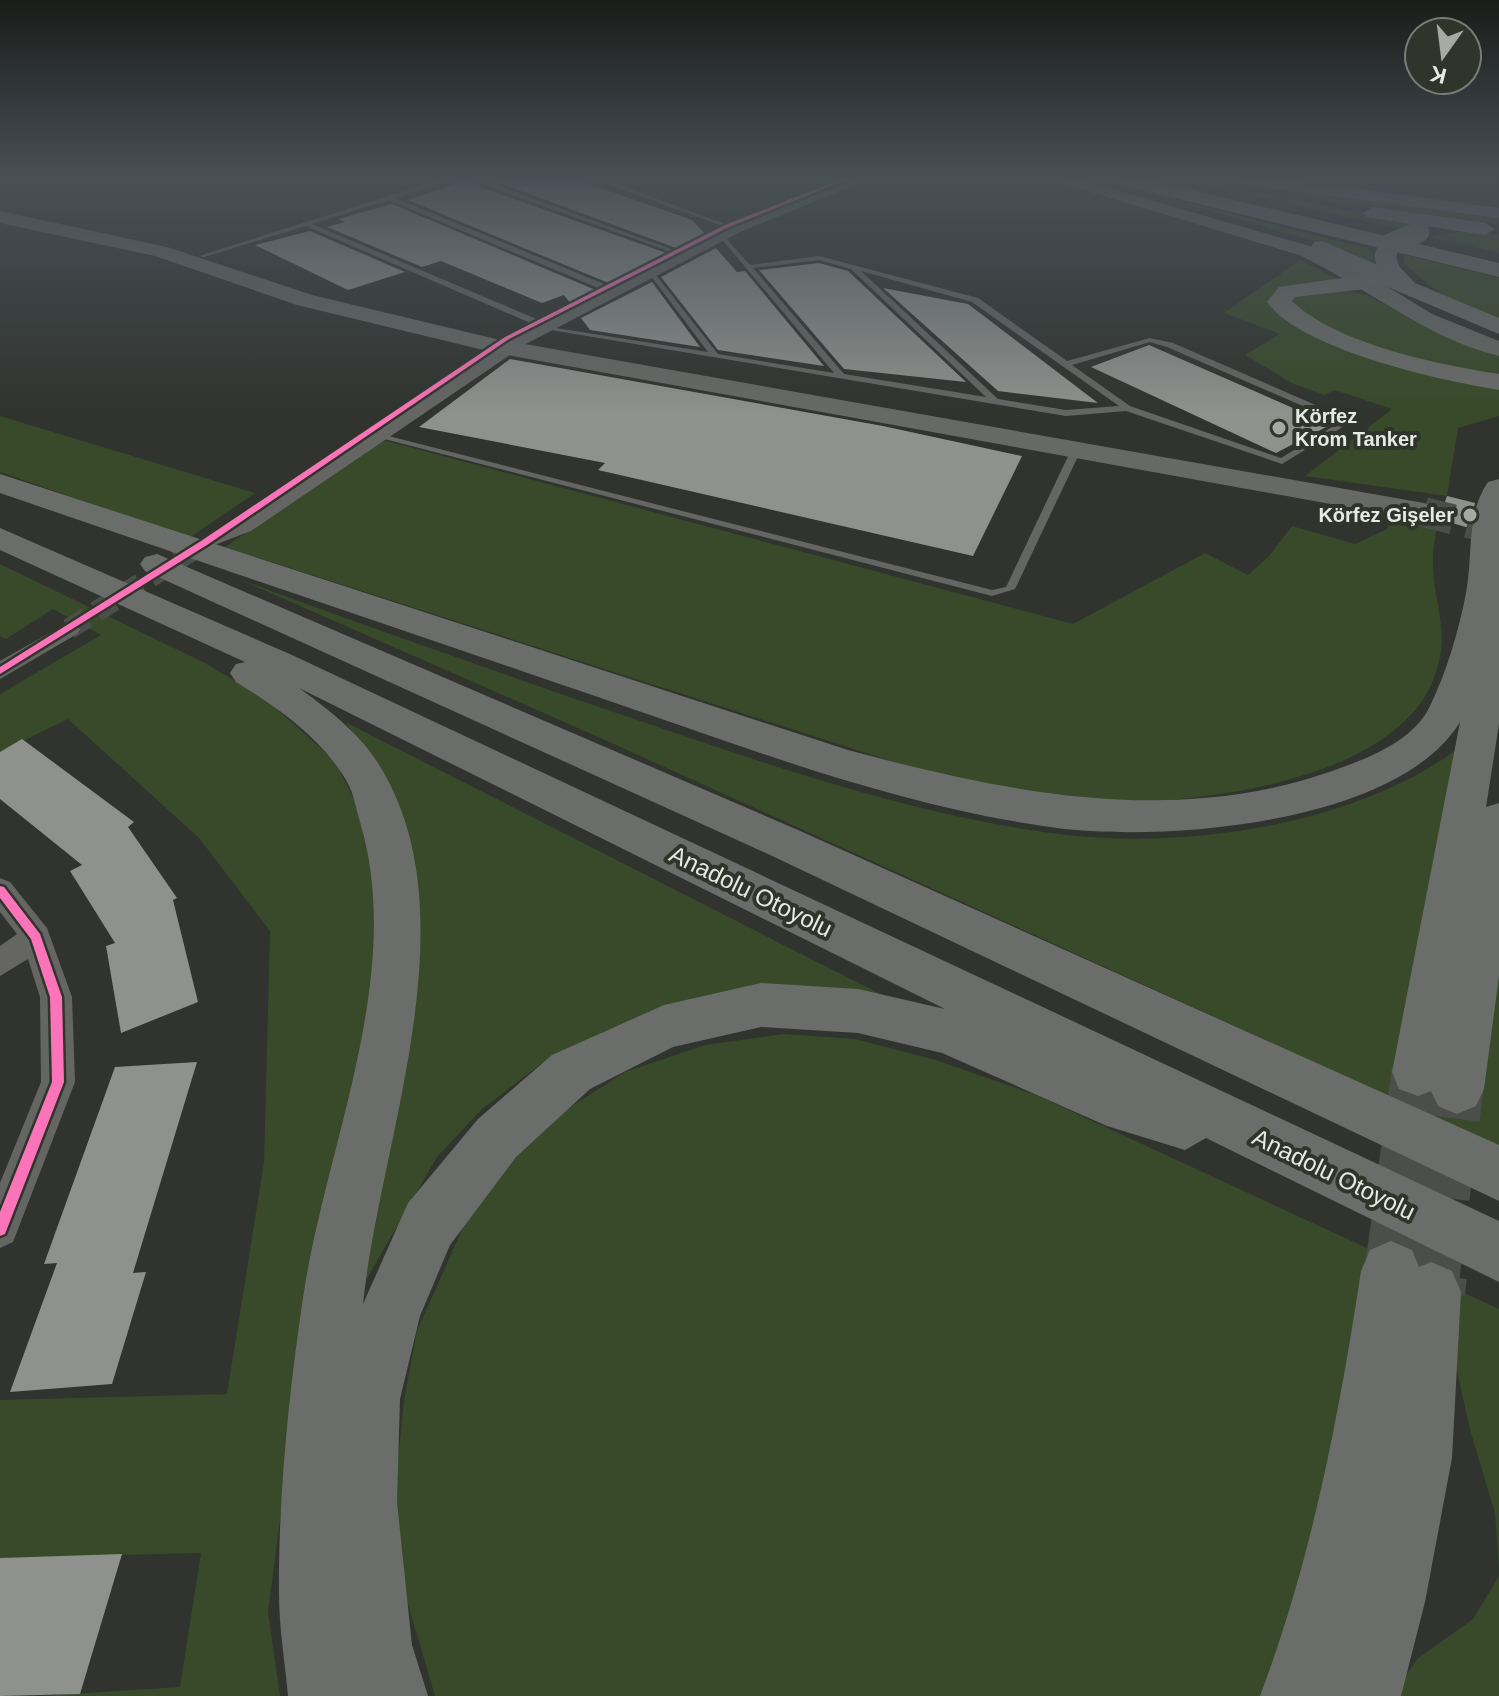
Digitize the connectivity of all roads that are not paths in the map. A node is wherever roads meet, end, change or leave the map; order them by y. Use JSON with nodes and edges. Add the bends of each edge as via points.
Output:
{"nodes":[{"id":1,"x":172,"y":255,"type":"edge"},
{"id":2,"x":378,"y":255,"type":"edge"},
{"id":3,"x":527,"y":255,"type":"edge"},
{"id":4,"x":670,"y":255,"type":"edge"},
{"id":5,"x":682,"y":255,"type":"edge"},
{"id":6,"x":740,"y":255,"type":"edge"},
{"id":7,"x":1314,"y":255,"type":"edge"},
{"id":8,"x":1328,"y":255,"type":"edge"},
{"id":9,"x":1338,"y":255,"type":"edge"},
{"id":10,"x":1385,"y":255,"type":"edge"},
{"id":11,"x":1437,"y":255,"type":"edge"},
{"id":12,"x":202,"y":256,"type":"edge"},
{"id":13,"x":851,"y":266,"type":"junction"},
{"id":14,"x":748,"y":267,"type":"junction"},
{"id":15,"x":1499,"y":270,"type":"edge"},
{"id":16,"x":652,"y":272,"type":"junction"},
{"id":17,"x":1365,"y":282,"type":"junction"},
{"id":18,"x":606,"y":288,"type":"junction"},
{"id":19,"x":1407,"y":288,"type":"junction"},
{"id":20,"x":540,"y":326,"type":"junction"},
{"id":21,"x":1497,"y":335,"type":"edge"},
{"id":22,"x":507,"y":343,"type":"junction"},
{"id":23,"x":715,"y":356,"type":"junction"},
{"id":24,"x":1066,"y":364,"type":"junction"},
{"id":25,"x":842,"y":377,"type":"junction"},
{"id":26,"x":1499,"y":382,"type":"edge"},
{"id":27,"x":997,"y":402,"type":"junction"},
{"id":28,"x":1127,"y":408,"type":"junction"},
{"id":29,"x":373,"y":434,"type":"junction"},
{"id":30,"x":1076,"y":450,"type":"junction"},
{"id":31,"x":0,"y":483,"type":"edge"},
{"id":32,"x":1499,"y":488,"type":"edge"},
{"id":33,"x":0,"y":496,"type":"edge"},
{"id":34,"x":20,"y":547,"type":"edge"},
{"id":35,"x":1483,"y":594,"type":"junction"},
{"id":36,"x":69,"y":629,"type":"tunnel mouth"},
{"id":37,"x":10,"y":654,"type":"edge"},
{"id":38,"x":0,"y":671,"type":"edge"},
{"id":39,"x":1499,"y":819,"type":"edge"},
{"id":40,"x":0,"y":890,"type":"edge"},
{"id":41,"x":36,"y":937,"type":"junction"},
{"id":42,"x":0,"y":963,"type":"edge"},
{"id":43,"x":1295,"y":1155,"type":"junction"},
{"id":44,"x":1499,"y":1173,"type":"edge"},
{"id":45,"x":0,"y":1229,"type":"edge"},
{"id":46,"x":1499,"y":1252,"type":"edge"},
{"id":47,"x":326,"y":1696,"type":"edge"},
{"id":48,"x":390,"y":1696,"type":"edge"},
{"id":49,"x":1298,"y":1696,"type":"edge"},
{"id":50,"x":1363,"y":1696,"type":"edge"}],
"edges":[{"from":1,"to":22,"type":"main road","via":[[305,300]]},
{"from":2,"to":20,"type":"lane"},
{"from":3,"to":18,"type":"lane"},
{"from":4,"to":18,"type":"street"},
{"from":5,"to":16,"type":"street"},
{"from":6,"to":14,"type":"lane"},
{"from":7,"to":17,"type":"main road"},
{"from":8,"to":21,"type":"main road","via":[[1434,318]]},
{"from":9,"to":19,"type":"highway"},
{"from":10,"to":19,"type":"highway","bridge":true,"via":[[1389,269]]},
{"from":11,"to":15,"type":"highway"},
{"from":12,"to":22,"type":"main road","via":[[297,288]]},
{"from":13,"to":14,"type":"lane","via":[[819,258]]},
{"from":13,"to":24,"type":"lane","via":[[975,300]]},
{"from":13,"to":27,"type":"lane"},
{"from":14,"to":25,"type":"lane"},
{"from":16,"to":20,"type":"street"},
{"from":16,"to":23,"type":"lane"},
{"from":17,"to":21,"type":"main road","via":[[1424,319]]},
{"from":17,"to":26,"type":"highway","via":[[1297,289],[1279,302],[1299,321],[1412,364]]},
{"from":18,"to":20,"type":"street"},
{"from":19,"to":21,"type":"highway"},
{"from":20,"to":22,"type":"street"},
{"from":20,"to":23,"type":"lane"},
{"from":22,"to":29,"type":"street"},
{"from":22,"to":30,"type":"main road"},
{"from":22,"to":30,"type":"main road","via":[[1424,506]]},
{"from":23,"to":25,"type":"lane"},
{"from":24,"to":28,"type":"lane"},
{"from":24,"to":28,"type":"lane","via":[[1150,340],[1338,418],[1342,425],[1282,461]]},
{"from":25,"to":27,"type":"lane"},
{"from":27,"to":28,"type":"lane","via":[[1066,413]]},
{"from":29,"to":29,"type":"street","via":[[204,543],[244,527]]},
{"from":29,"to":30,"type":"lane","via":[[992,593],[1010,589]]},
{"from":31,"to":35,"type":"highway","via":[[778,744],[898,781],[1072,816],[1130,820],[1259,808],[1306,797],[1400,760],[1441,721]]},
{"from":32,"to":35,"type":"highway","via":[[1490,516]]},
{"from":33,"to":44,"type":"highway","via":[[783,842]]},
{"from":34,"to":43,"type":"highway","name":"Anadolu Otoyolu","via":[[279,663]]},
{"from":34,"to":47,"type":"highway","via":[[281,692],[332,735],[370,785],[390,842],[398,906],[393,994],[335,1282],[319,1475],[315,1596]]},
{"from":35,"to":39,"type":"highway","via":[[1487,681],[1438,1081]]},
{"from":36,"to":37,"type":"street"},
{"from":37,"to":38,"type":"street"},
{"from":40,"to":41,"type":"street"},
{"from":41,"to":42,"type":"street"},
{"from":41,"to":45,"type":"street","via":[[56,997],[58,1082]]},
{"from":43,"to":46,"type":"highway","name":"Anadolu Otoyolu"},
{"from":43,"to":48,"type":"highway","via":[[1126,1108],[949,1032],[858,1011],[761,1005],[664,1027],[571,1072],[497,1138],[429,1224],[389,1316],[368,1399],[363,1502],[375,1645]]},
{"from":49,"to":50,"type":"highway","via":[[1340,1571],[1371,1427],[1411,1281],[1418,1458],[1389,1602]]}]}
